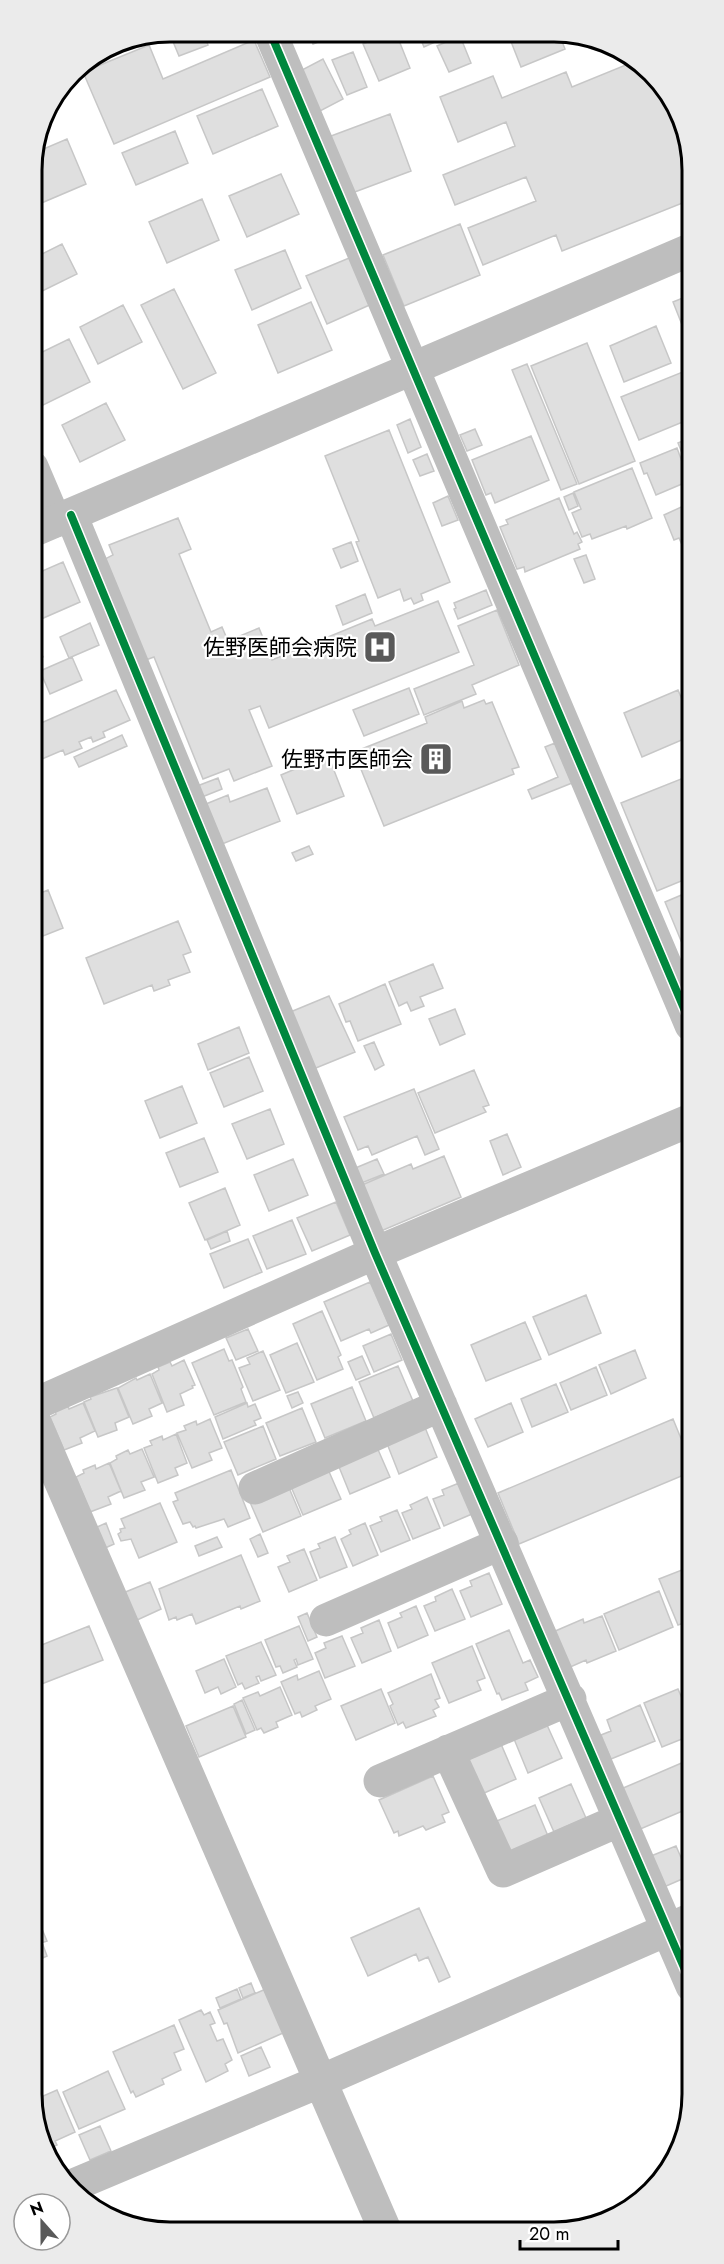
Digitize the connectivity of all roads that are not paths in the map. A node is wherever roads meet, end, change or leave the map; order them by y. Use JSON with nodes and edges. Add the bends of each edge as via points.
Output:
{"nodes":[{"id":1,"x":274,"y":42,"type":"edge"},
{"id":2,"x":682,"y":253,"type":"edge"},
{"id":3,"x":413,"y":368,"type":"junction"},
{"id":4,"x":42,"y":493,"type":"edge"},
{"id":5,"x":53,"y":522,"type":"edge"},
{"id":6,"x":682,"y":1003,"type":"edge"},
{"id":7,"x":682,"y":1124,"type":"edge"},
{"id":8,"x":375,"y":1253,"type":"junction"},
{"id":9,"x":42,"y":1401,"type":"edge"},
{"id":10,"x":441,"y":1405,"type":"junction"},
{"id":11,"x":42,"y":1439,"type":"edge"},
{"id":12,"x":255,"y":1488,"type":"dead end"},
{"id":13,"x":502,"y":1543,"type":"junction"},
{"id":14,"x":326,"y":1620,"type":"dead end"},
{"id":15,"x":570,"y":1700,"type":"junction"},
{"id":16,"x":448,"y":1751,"type":"junction"},
{"id":17,"x":380,"y":1781,"type":"dead end"},
{"id":18,"x":620,"y":1820,"type":"junction"},
{"id":19,"x":680,"y":1924,"type":"edge"},
{"id":20,"x":321,"y":2081,"type":"junction"},
{"id":21,"x":78,"y":2183,"type":"edge"},
{"id":22,"x":382,"y":2222,"type":"edge"}],
"edges":[{"from":1,"to":3,"type":"street"},
{"from":2,"to":3,"type":"street"},
{"from":3,"to":5,"type":"street"},
{"from":3,"to":6,"type":"street"},
{"from":4,"to":5,"type":"street"},
{"from":5,"to":8,"type":"street"},
{"from":7,"to":8,"type":"street"},
{"from":8,"to":9,"type":"street"},
{"from":8,"to":10,"type":"street"},
{"from":10,"to":12,"type":"street"},
{"from":10,"to":13,"type":"street"},
{"from":11,"to":20,"type":"street"},
{"from":13,"to":14,"type":"street"},
{"from":13,"to":15,"type":"street"},
{"from":15,"to":16,"type":"street"},
{"from":15,"to":18,"type":"street"},
{"from":16,"to":17,"type":"street"},
{"from":16,"to":18,"type":"street","via":[[503,1871]]},
{"from":18,"to":19,"type":"street"},
{"from":19,"to":20,"type":"street"},
{"from":20,"to":21,"type":"street"},
{"from":20,"to":22,"type":"street"}]}
